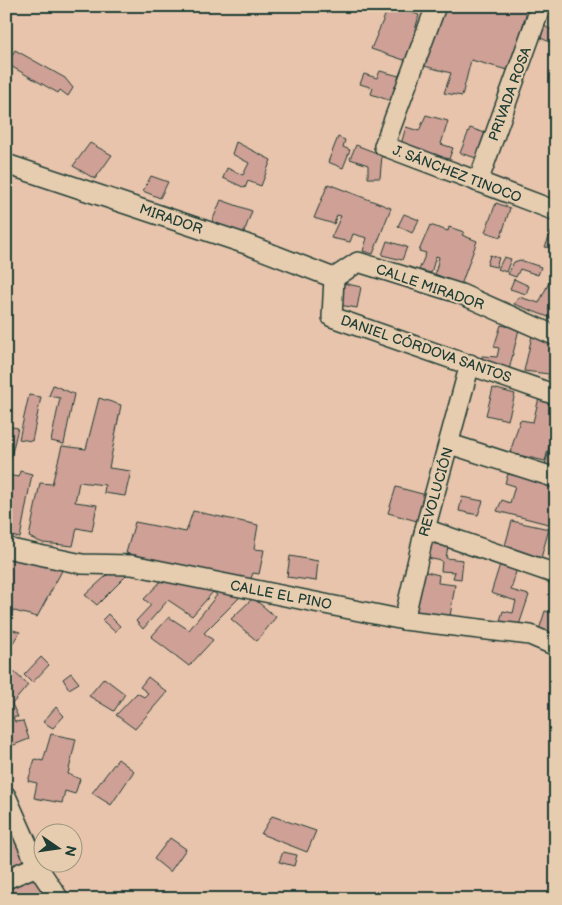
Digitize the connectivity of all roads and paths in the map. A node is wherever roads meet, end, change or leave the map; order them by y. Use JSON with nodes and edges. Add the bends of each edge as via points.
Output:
{"nodes":[{"id":1,"x":436,"y":6,"type":"edge"},
{"id":2,"x":541,"y":6,"type":"edge"},
{"id":3,"x":6,"y":164,"type":"edge"},
{"id":4,"x":478,"y":182,"type":"junction"},
{"id":5,"x":556,"y":211,"type":"edge"},
{"id":6,"x":334,"y":278,"type":"junction"},
{"id":7,"x":556,"y":336,"type":"edge"},
{"id":8,"x":470,"y":364,"type":"junction"},
{"id":9,"x":554,"y":393,"type":"edge"},
{"id":10,"x":450,"y":444,"type":"junction"},
{"id":11,"x":556,"y":478,"type":"edge"},
{"id":12,"x":425,"y":529,"type":"junction"},
{"id":13,"x":6,"y":546,"type":"edge"},
{"id":14,"x":556,"y":574,"type":"edge"},
{"id":15,"x":404,"y":620,"type":"junction"},
{"id":16,"x":556,"y":646,"type":"edge"},
{"id":17,"x":6,"y":796,"type":"edge"},
{"id":18,"x":32,"y":855,"type":"edge"},
{"id":19,"x":32,"y":868,"type":"edge"},
{"id":20,"x":41,"y":872,"type":"edge"},
{"id":21,"x":6,"y":879,"type":"edge"},
{"id":22,"x":59,"y":899,"type":"edge"}],
"edges":[{"from":1,"to":4,"type":"street","name":"J. SÁNCHEZ TINOCO","via":[[384,146]]},
{"from":2,"to":4,"type":"street","name":"PRIVADA ROSA"},
{"from":3,"to":6,"type":"street","name":"MIRADOR","via":[[246,244]]},
{"from":4,"to":5,"type":"street","name":"J. SÁNCHEZ TINOCO"},
{"from":6,"to":7,"type":"street","name":"CALLE MIRADOR","via":[[358,262],[461,294]]},
{"from":6,"to":8,"type":"street","name":"DANIEL CÓRDOVA SANTOS","via":[[332,317]]},
{"from":8,"to":9,"type":"street","name":"DANIEL CÓRDOVA SANTOS"},
{"from":8,"to":10,"type":"street","name":"REVOLUCIÓN"},
{"from":10,"to":11,"type":"street"},
{"from":10,"to":12,"type":"street","name":"REVOLUCIÓN"},
{"from":12,"to":14,"type":"street"},
{"from":12,"to":15,"type":"street","name":"REVOLUCIÓN"},
{"from":13,"to":15,"type":"street","name":"CALLE EL PINO","via":[[82,564],[132,565]]},
{"from":15,"to":16,"type":"street","name":"CALLE EL PINO","via":[[530,635]]},
{"from":17,"to":18,"type":"street"},
{"from":19,"to":21,"type":"street"},
{"from":20,"to":22,"type":"street"}]}
